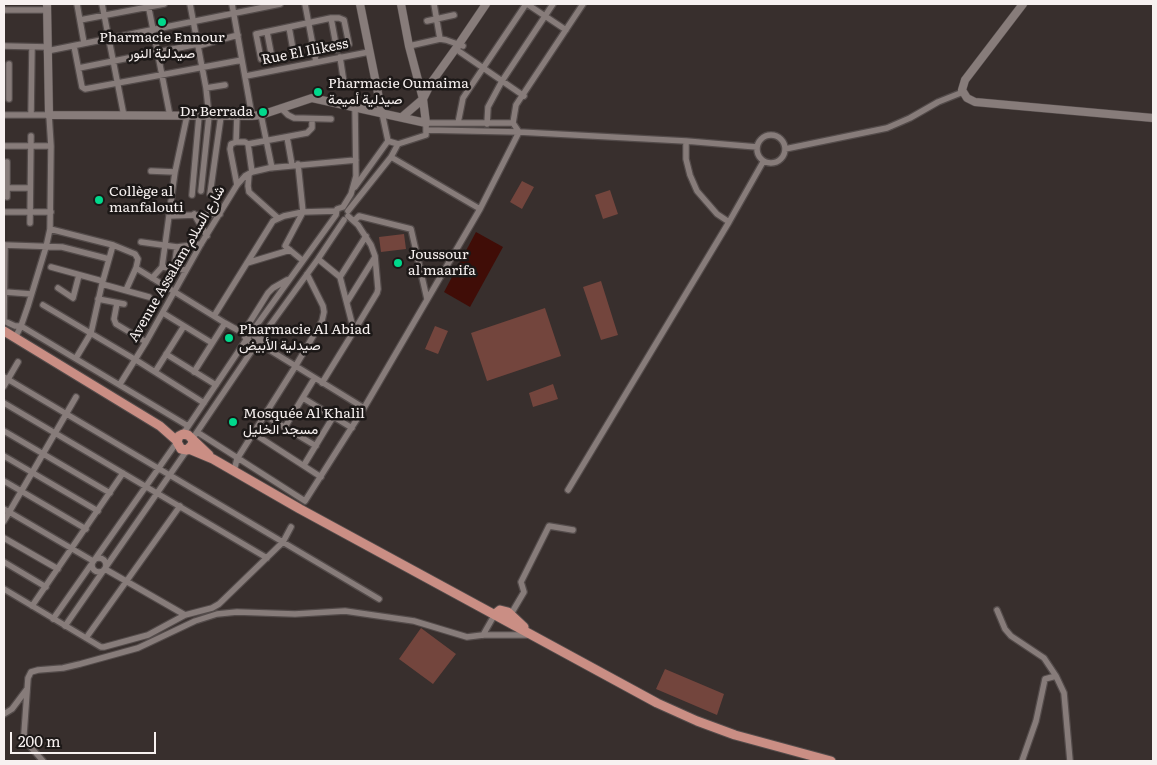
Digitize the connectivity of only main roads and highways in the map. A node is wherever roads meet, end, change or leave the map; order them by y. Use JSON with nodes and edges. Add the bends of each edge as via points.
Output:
{"nodes":[{"id":1,"x":4,"y":331,"type":"edge"},
{"id":2,"x":181,"y":436,"type":"junction"},
{"id":3,"x":194,"y":437,"type":"junction"},
{"id":4,"x":188,"y":449,"type":"junction"},
{"id":5,"x":213,"y":458,"type":"junction"},
{"id":6,"x":495,"y":614,"type":"junction"},
{"id":7,"x":533,"y":636,"type":"junction"},
{"id":8,"x":831,"y":761,"type":"edge"}],
"edges":[{"from":1,"to":2,"type":"main road"},
{"from":2,"to":3,"type":"main road"},
{"from":2,"to":4,"type":"main road","via":[[181,449]]},
{"from":3,"to":4,"type":"main road"},
{"from":3,"to":5,"type":"main road"},
{"from":4,"to":5,"type":"main road"},
{"from":5,"to":6,"type":"main road"},
{"from":6,"to":7,"type":"main road"},
{"from":6,"to":7,"type":"main road","via":[[501,610],[511,614]]},
{"from":7,"to":8,"type":"main road","via":[[649,699],[697,721]]}]}
